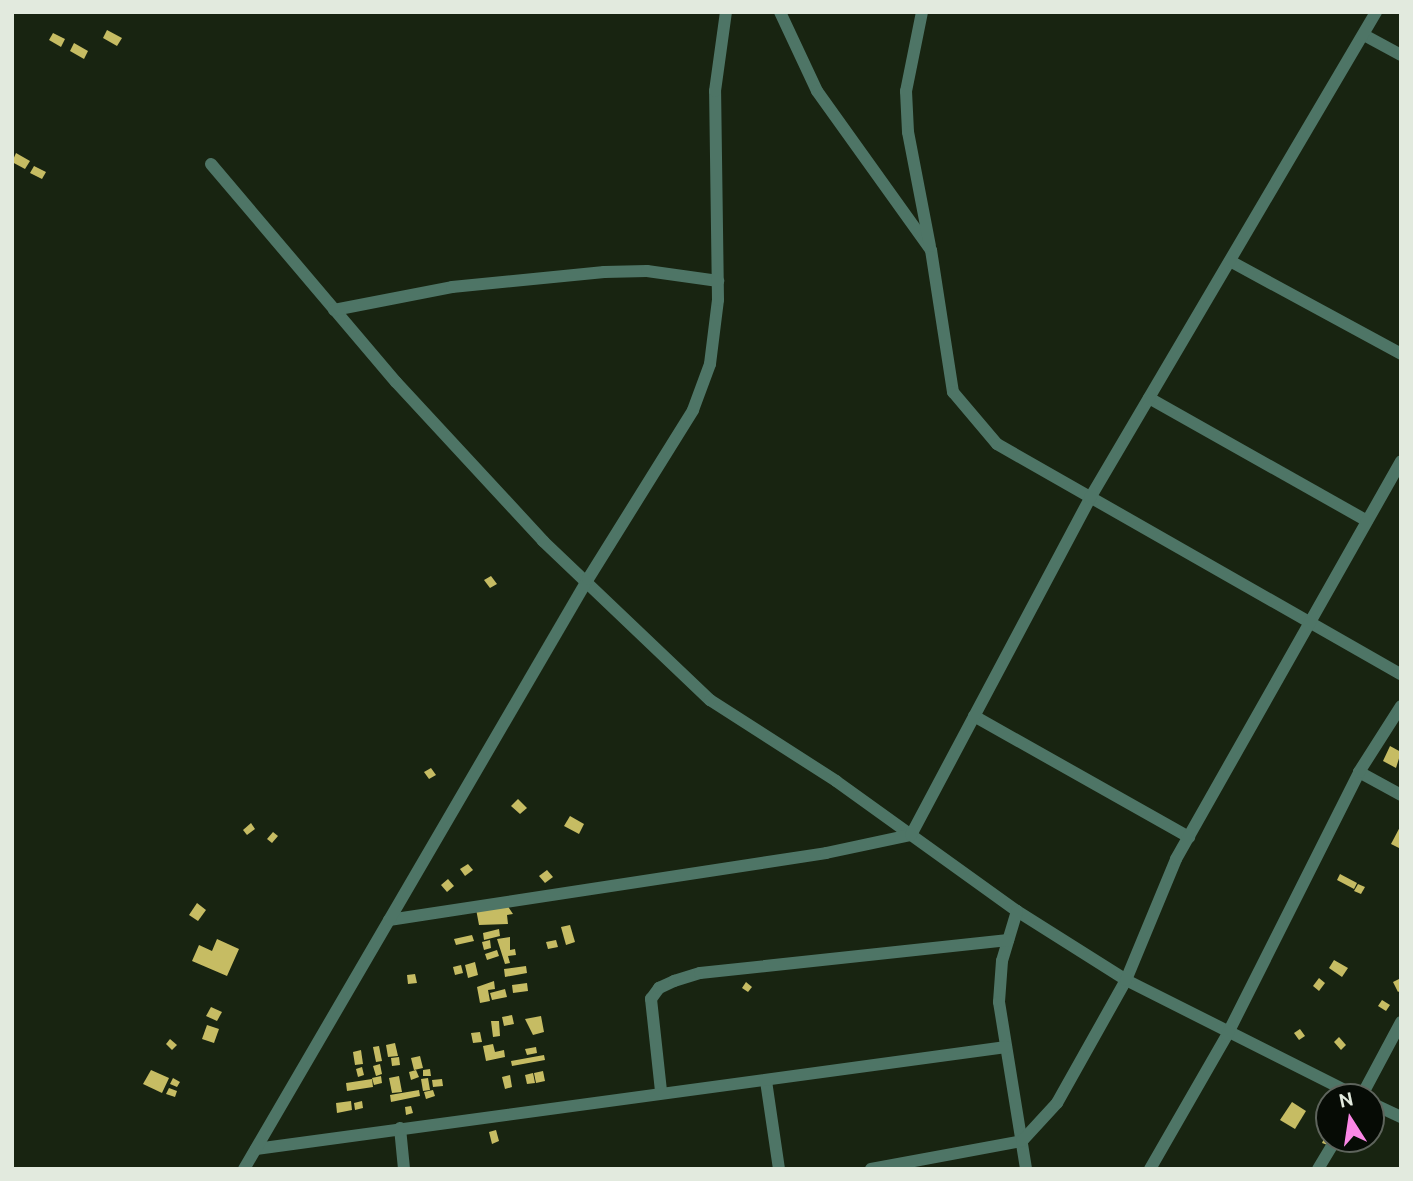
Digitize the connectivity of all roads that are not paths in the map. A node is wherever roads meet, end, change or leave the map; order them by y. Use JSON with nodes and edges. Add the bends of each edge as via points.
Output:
{"nodes":[{"id":1,"x":726,"y":12,"type":"edge"},
{"id":2,"x":780,"y":12,"type":"edge"},
{"id":3,"x":922,"y":12,"type":"edge"},
{"id":4,"x":1376,"y":12,"type":"edge"},
{"id":5,"x":1364,"y":35,"type":"junction"},
{"id":6,"x":1401,"y":55,"type":"edge"},
{"id":7,"x":211,"y":164,"type":"dead end"},
{"id":8,"x":931,"y":250,"type":"junction"},
{"id":9,"x":1230,"y":261,"type":"junction"},
{"id":10,"x":718,"y":281,"type":"junction"},
{"id":11,"x":334,"y":310,"type":"junction"},
{"id":12,"x":1401,"y":354,"type":"edge"},
{"id":13,"x":1149,"y":398,"type":"junction"},
{"id":14,"x":1401,"y":461,"type":"edge"},
{"id":15,"x":1090,"y":498,"type":"junction"},
{"id":16,"x":1367,"y":522,"type":"junction"},
{"id":17,"x":588,"y":579,"type":"junction"},
{"id":18,"x":1310,"y":625,"type":"junction"},
{"id":19,"x":1401,"y":674,"type":"edge"},
{"id":20,"x":1401,"y":706,"type":"edge"},
{"id":21,"x":974,"y":716,"type":"junction"},
{"id":22,"x":1359,"y":772,"type":"junction"},
{"id":23,"x":1401,"y":795,"type":"edge"},
{"id":24,"x":911,"y":835,"type":"junction"},
{"id":25,"x":1189,"y":837,"type":"junction"},
{"id":26,"x":1017,"y":911,"type":"junction"},
{"id":27,"x":389,"y":920,"type":"junction"},
{"id":28,"x":1008,"y":940,"type":"junction"},
{"id":29,"x":1126,"y":980,"type":"junction"},
{"id":30,"x":1401,"y":1022,"type":"edge"},
{"id":31,"x":1227,"y":1035,"type":"junction"},
{"id":32,"x":1006,"y":1047,"type":"junction"},
{"id":33,"x":766,"y":1081,"type":"junction"},
{"id":34,"x":1330,"y":1083,"type":"edge"},
{"id":35,"x":1368,"y":1083,"type":"edge"},
{"id":36,"x":661,"y":1091,"type":"junction"},
{"id":37,"x":1385,"y":1109,"type":"edge"},
{"id":38,"x":1401,"y":1117,"type":"edge"},
{"id":39,"x":400,"y":1128,"type":"junction"},
{"id":40,"x":1022,"y":1141,"type":"junction"},
{"id":41,"x":256,"y":1149,"type":"junction"},
{"id":42,"x":1328,"y":1153,"type":"edge"},
{"id":43,"x":244,"y":1169,"type":"edge"},
{"id":44,"x":404,"y":1169,"type":"edge"},
{"id":45,"x":779,"y":1169,"type":"edge"},
{"id":46,"x":871,"y":1169,"type":"edge"},
{"id":47,"x":1026,"y":1169,"type":"edge"},
{"id":48,"x":1150,"y":1169,"type":"edge"},
{"id":49,"x":1318,"y":1169,"type":"edge"}],
"edges":[{"from":1,"to":10,"type":"street","via":[[715,91]]},
{"from":2,"to":8,"type":"street","via":[[817,91]]},
{"from":3,"to":8,"type":"street","via":[[906,91],[908,132]]},
{"from":4,"to":5,"type":"street"},
{"from":5,"to":6,"type":"street"},
{"from":5,"to":9,"type":"street"},
{"from":7,"to":11,"type":"street"},
{"from":8,"to":15,"type":"street","via":[[953,391],[997,444]]},
{"from":9,"to":12,"type":"street"},
{"from":9,"to":13,"type":"street"},
{"from":10,"to":11,"type":"street","via":[[647,271],[604,272],[452,287]]},
{"from":10,"to":17,"type":"street","via":[[710,364],[694,410]]},
{"from":11,"to":17,"type":"street","via":[[543,541]]},
{"from":13,"to":15,"type":"street"},
{"from":13,"to":16,"type":"street"},
{"from":14,"to":16,"type":"street"},
{"from":15,"to":18,"type":"street"},
{"from":15,"to":21,"type":"street"},
{"from":16,"to":18,"type":"street"},
{"from":17,"to":24,"type":"street","via":[[672,668],[710,700],[796,753]]},
{"from":17,"to":27,"type":"street"},
{"from":18,"to":19,"type":"street"},
{"from":18,"to":25,"type":"street"},
{"from":20,"to":22,"type":"street"},
{"from":21,"to":24,"type":"street"},
{"from":21,"to":25,"type":"street"},
{"from":22,"to":23,"type":"street"},
{"from":22,"to":31,"type":"street"},
{"from":24,"to":26,"type":"street"},
{"from":24,"to":27,"type":"street","via":[[826,853]]},
{"from":25,"to":29,"type":"street"},
{"from":26,"to":28,"type":"street"},
{"from":26,"to":29,"type":"street"},
{"from":27,"to":41,"type":"street"},
{"from":28,"to":32,"type":"street","via":[[999,1002]]},
{"from":28,"to":36,"type":"street","via":[[700,973],[674,981],[659,988],[651,999]]},
{"from":29,"to":31,"type":"street"},
{"from":29,"to":40,"type":"street","via":[[1057,1104]]},
{"from":30,"to":35,"type":"street"},
{"from":31,"to":34,"type":"street"},
{"from":31,"to":48,"type":"street"},
{"from":32,"to":33,"type":"street"},
{"from":32,"to":40,"type":"street"},
{"from":33,"to":36,"type":"street"},
{"from":33,"to":45,"type":"street"},
{"from":36,"to":39,"type":"street"},
{"from":37,"to":38,"type":"street"},
{"from":39,"to":41,"type":"street"},
{"from":39,"to":44,"type":"street"},
{"from":40,"to":46,"type":"street"},
{"from":40,"to":47,"type":"street"},
{"from":41,"to":43,"type":"street"},
{"from":42,"to":49,"type":"street"}]}
